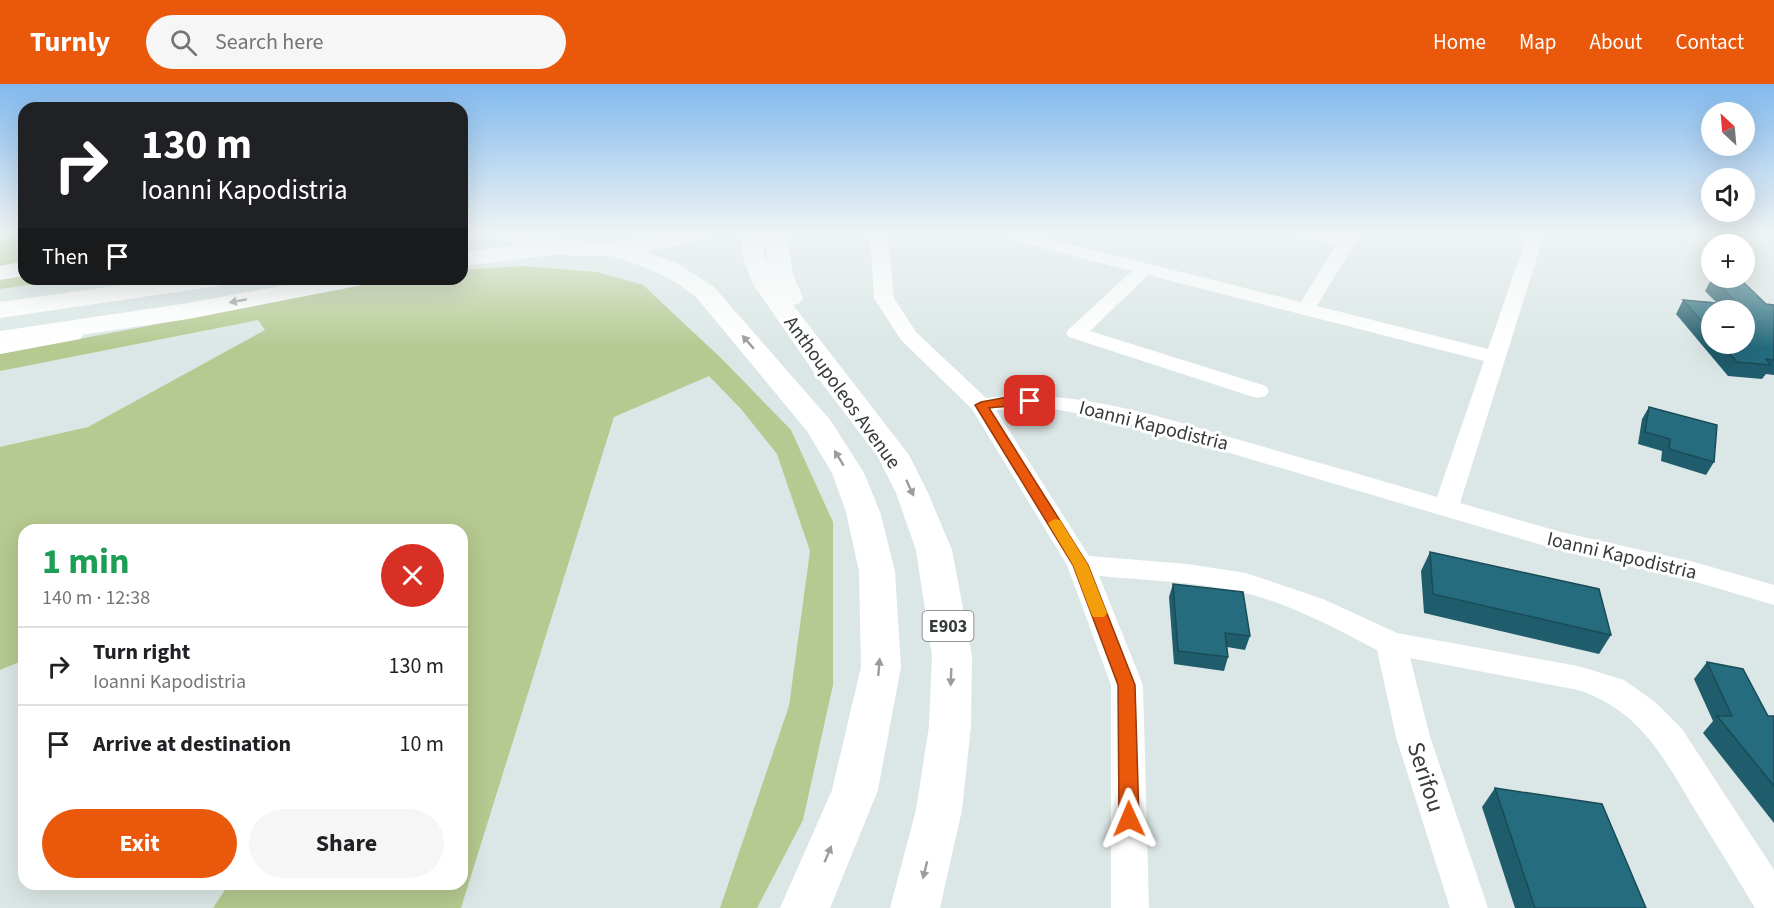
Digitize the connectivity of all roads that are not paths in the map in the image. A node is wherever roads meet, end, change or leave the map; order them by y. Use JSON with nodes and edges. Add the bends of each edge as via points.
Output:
{"nodes":[{"id":1,"x":15,"y":270,"type":"edge"},
{"id":2,"x":675,"y":270,"type":"edge"},
{"id":3,"x":759,"y":270,"type":"edge"},
{"id":4,"x":780,"y":270,"type":"edge"},
{"id":5,"x":881,"y":270,"type":"edge"},
{"id":6,"x":1142,"y":270,"type":"edge"},
{"id":7,"x":1150,"y":270,"type":"edge"},
{"id":8,"x":1330,"y":270,"type":"edge"},
{"id":9,"x":1524,"y":270,"type":"edge"},
{"id":10,"x":0,"y":273,"type":"edge"},
{"id":11,"x":75,"y":285,"type":"edge"},
{"id":12,"x":176,"y":285,"type":"edge"},
{"id":13,"x":325,"y":285,"type":"edge"},
{"id":14,"x":0,"y":296,"type":"edge"},
{"id":15,"x":1306,"y":309,"type":"junction"},
{"id":16,"x":0,"y":310,"type":"edge"},
{"id":17,"x":188,"y":311,"type":"junction"},
{"id":18,"x":0,"y":339,"type":"edge"},
{"id":19,"x":0,"y":348,"type":"edge"},
{"id":20,"x":1495,"y":357,"type":"junction"},
{"id":21,"x":828,"y":372,"type":"junction"},
{"id":22,"x":1258,"y":391,"type":"dead end"},
{"id":23,"x":981,"y":405,"type":"junction"},
{"id":24,"x":1446,"y":507,"type":"junction"},
{"id":25,"x":1081,"y":565,"type":"junction"},
{"id":26,"x":1774,"y":595,"type":"edge"},
{"id":27,"x":1391,"y":643,"type":"junction"},
{"id":28,"x":1774,"y":904,"type":"edge"},
{"id":29,"x":805,"y":908,"type":"edge"},
{"id":30,"x":915,"y":908,"type":"edge"},
{"id":31,"x":1130,"y":908,"type":"edge"},
{"id":32,"x":1469,"y":908,"type":"edge"}],
"edges":[{"from":1,"to":10,"type":"main road"},
{"from":29,"to":2,"type":"main road","name":"Anthoupoleos Avenue","one_way":true,"via":[[855,790],[880,667],[877,571],[863,513],[848,473],[820,428],[705,292]]},
{"from":3,"to":21,"type":"main road","name":"Anthoupoleos Avenue","number":"E903","via":[[765,285]]},
{"from":4,"to":21,"type":"main road"},
{"from":5,"to":23,"type":"street","via":[[884,298],[908,336]]},
{"from":6,"to":22,"type":"street","via":[[1076,333]]},
{"from":7,"to":15,"type":"street"},
{"from":8,"to":15,"type":"street"},
{"from":9,"to":20,"type":"street"},
{"from":11,"to":14,"type":"main road"},
{"from":12,"to":16,"type":"main road"},
{"from":13,"to":17,"type":"main road","one_way":true},
{"from":15,"to":20,"type":"street"},
{"from":17,"to":18,"type":"main road"},
{"from":17,"to":19,"type":"street"},
{"from":20,"to":24,"type":"street"},
{"from":21,"to":30,"type":"main road","name":"Anthoupoleos Avenue","number":"E903","one_way":true,"via":[[893,455],[934,550],[944,593],[952,656],[950,726],[939,810]]},
{"from":23,"to":24,"type":"street","name":"Ioanni Kapodistria","via":[[1013,400],[1064,403],[1106,411]]},
{"from":23,"to":25,"type":"street"},
{"from":24,"to":26,"type":"street","name":"Ioanni Kapodistria","via":[[1559,541],[1695,572]]},
{"from":25,"to":27,"type":"street","via":[[1246,583],[1313,606]]},
{"from":25,"to":31,"type":"street","via":[[1127,685]]},
{"from":27,"to":28,"type":"street","via":[[1578,678],[1613,689],[1644,711],[1670,739]]},
{"from":27,"to":32,"type":"street","name":"Serifou","via":[[1413,737]]}]}
